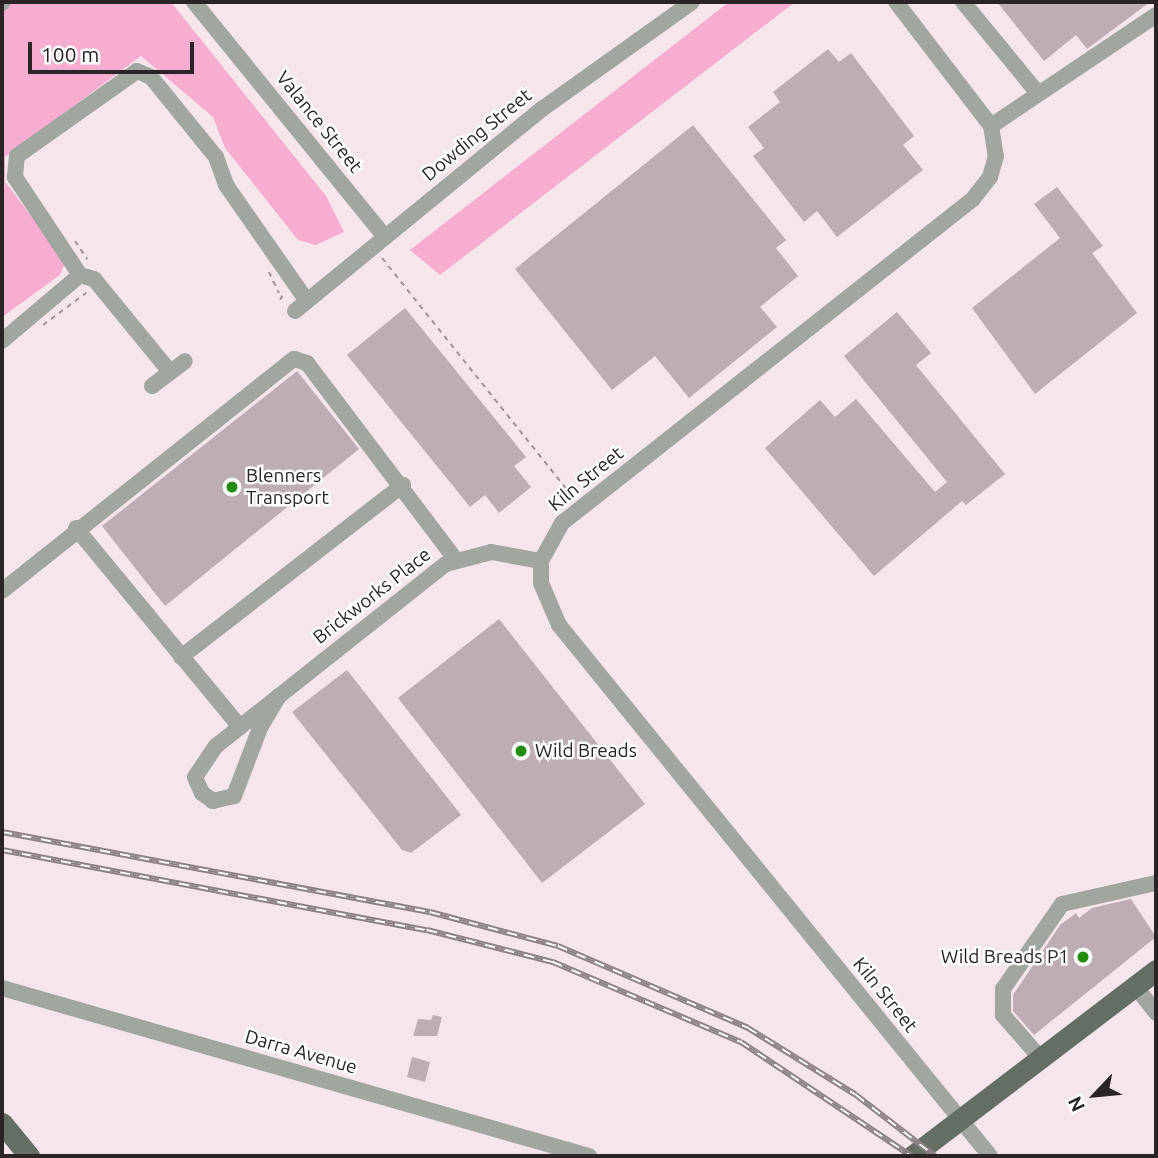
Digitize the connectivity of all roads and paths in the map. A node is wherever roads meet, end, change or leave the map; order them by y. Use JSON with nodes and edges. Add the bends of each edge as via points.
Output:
{"nodes":[{"id":1,"x":194,"y":2,"type":"edge"},
{"id":2,"x":692,"y":2,"type":"edge"},
{"id":3,"x":896,"y":2,"type":"edge"},
{"id":4,"x":963,"y":2,"type":"edge"},
{"id":5,"x":1156,"y":15,"type":"edge"},
{"id":6,"x":1036,"y":91,"type":"junction"},
{"id":7,"x":991,"y":126,"type":"junction"},
{"id":8,"x":69,"y":233,"type":"dead end"},
{"id":9,"x":378,"y":242,"type":"junction"},
{"id":10,"x":266,"y":264,"type":"dead end"},
{"id":11,"x":85,"y":270,"type":"junction"},
{"id":12,"x":279,"y":293,"type":"dead end"},
{"id":13,"x":106,"y":295,"type":"junction"},
{"id":14,"x":34,"y":332,"type":"dead end"},
{"id":15,"x":2,"y":341,"type":"edge"},
{"id":16,"x":185,"y":360,"type":"dead end"},
{"id":17,"x":170,"y":372,"type":"junction"},
{"id":18,"x":152,"y":386,"type":"dead end"},
{"id":19,"x":403,"y":485,"type":"junction"},
{"id":20,"x":574,"y":514,"type":"junction"},
{"id":21,"x":76,"y":528,"type":"junction"},
{"id":22,"x":455,"y":559,"type":"junction"},
{"id":23,"x":541,"y":561,"type":"junction"},
{"id":24,"x":2,"y":592,"type":"edge"},
{"id":25,"x":181,"y":657,"type":"junction"},
{"id":26,"x":279,"y":696,"type":"junction"},
{"id":27,"x":240,"y":727,"type":"junction"},
{"id":28,"x":1156,"y":883,"type":"edge"},
{"id":29,"x":1156,"y":970,"type":"edge"},
{"id":30,"x":1136,"y":987,"type":"junction"},
{"id":31,"x":2,"y":988,"type":"edge"},
{"id":32,"x":1156,"y":1013,"type":"edge"},
{"id":33,"x":1042,"y":1060,"type":"junction"},
{"id":34,"x":961,"y":1121,"type":"junction"},
{"id":35,"x":2,"y":1122,"type":"edge"},
{"id":36,"x":930,"y":1148,"type":"edge"},
{"id":37,"x":29,"y":1156,"type":"edge"},
{"id":38,"x":589,"y":1156,"type":"edge"},
{"id":39,"x":912,"y":1156,"type":"edge"},
{"id":40,"x":990,"y":1156,"type":"edge"}],
"edges":[{"from":1,"to":9,"type":"street","name":"Valance Street"},
{"from":2,"to":9,"type":"street","name":"Dowding Street","via":[[542,109]]},
{"from":3,"to":7,"type":"street"},
{"from":4,"to":6,"type":"street"},
{"from":5,"to":6,"type":"street"},
{"from":6,"to":7,"type":"street"},
{"from":7,"to":20,"type":"street","name":"Kiln Street","via":[[996,156],[973,199]]},
{"from":8,"to":11,"type":"path"},
{"from":9,"to":11,"type":"street","name":"Dowding Street","via":[[301,306],[226,185],[216,157],[144,72],[121,77],[15,162],[20,186]]},
{"from":9,"to":20,"type":"path","via":[[573,497],[566,504]]},
{"from":10,"to":12,"type":"path"},
{"from":11,"to":13,"type":"street"},
{"from":11,"to":15,"type":"street"},
{"from":13,"to":14,"type":"path","via":[[81,295]]},
{"from":13,"to":17,"type":"street"},
{"from":16,"to":17,"type":"street"},
{"from":17,"to":18,"type":"street"},
{"from":19,"to":21,"type":"street","via":[[307,363],[294,359]]},
{"from":19,"to":22,"type":"street"},
{"from":19,"to":25,"type":"street"},
{"from":20,"to":23,"type":"street","name":"Kiln Street"},
{"from":21,"to":24,"type":"street"},
{"from":21,"to":25,"type":"street"},
{"from":22,"to":23,"type":"street","name":"Brickworks Place","via":[[491,552]]},
{"from":22,"to":26,"type":"street","name":"Brickworks Place"},
{"from":23,"to":34,"type":"street","name":"Kiln Street","via":[[545,601],[559,625]]},
{"from":25,"to":27,"type":"street"},
{"from":26,"to":27,"type":"street","name":"Brickworks Place"},
{"from":26,"to":27,"type":"street","name":"Brickworks Place","via":[[260,728],[243,785],[234,796],[213,801],[195,777],[216,746]]},
{"from":28,"to":33,"type":"street","via":[[1062,904],[1003,989],[1003,1015]]},
{"from":29,"to":30,"type":"main road"},
{"from":30,"to":32,"type":"street"},
{"from":30,"to":33,"type":"main road"},
{"from":31,"to":38,"type":"street","name":"Darra Avenue"},
{"from":33,"to":34,"type":"main road"},
{"from":34,"to":36,"type":"main road"},
{"from":34,"to":40,"type":"street","name":"Kiln Street"},
{"from":35,"to":37,"type":"main road"},
{"from":36,"to":39,"type":"main road"}]}
